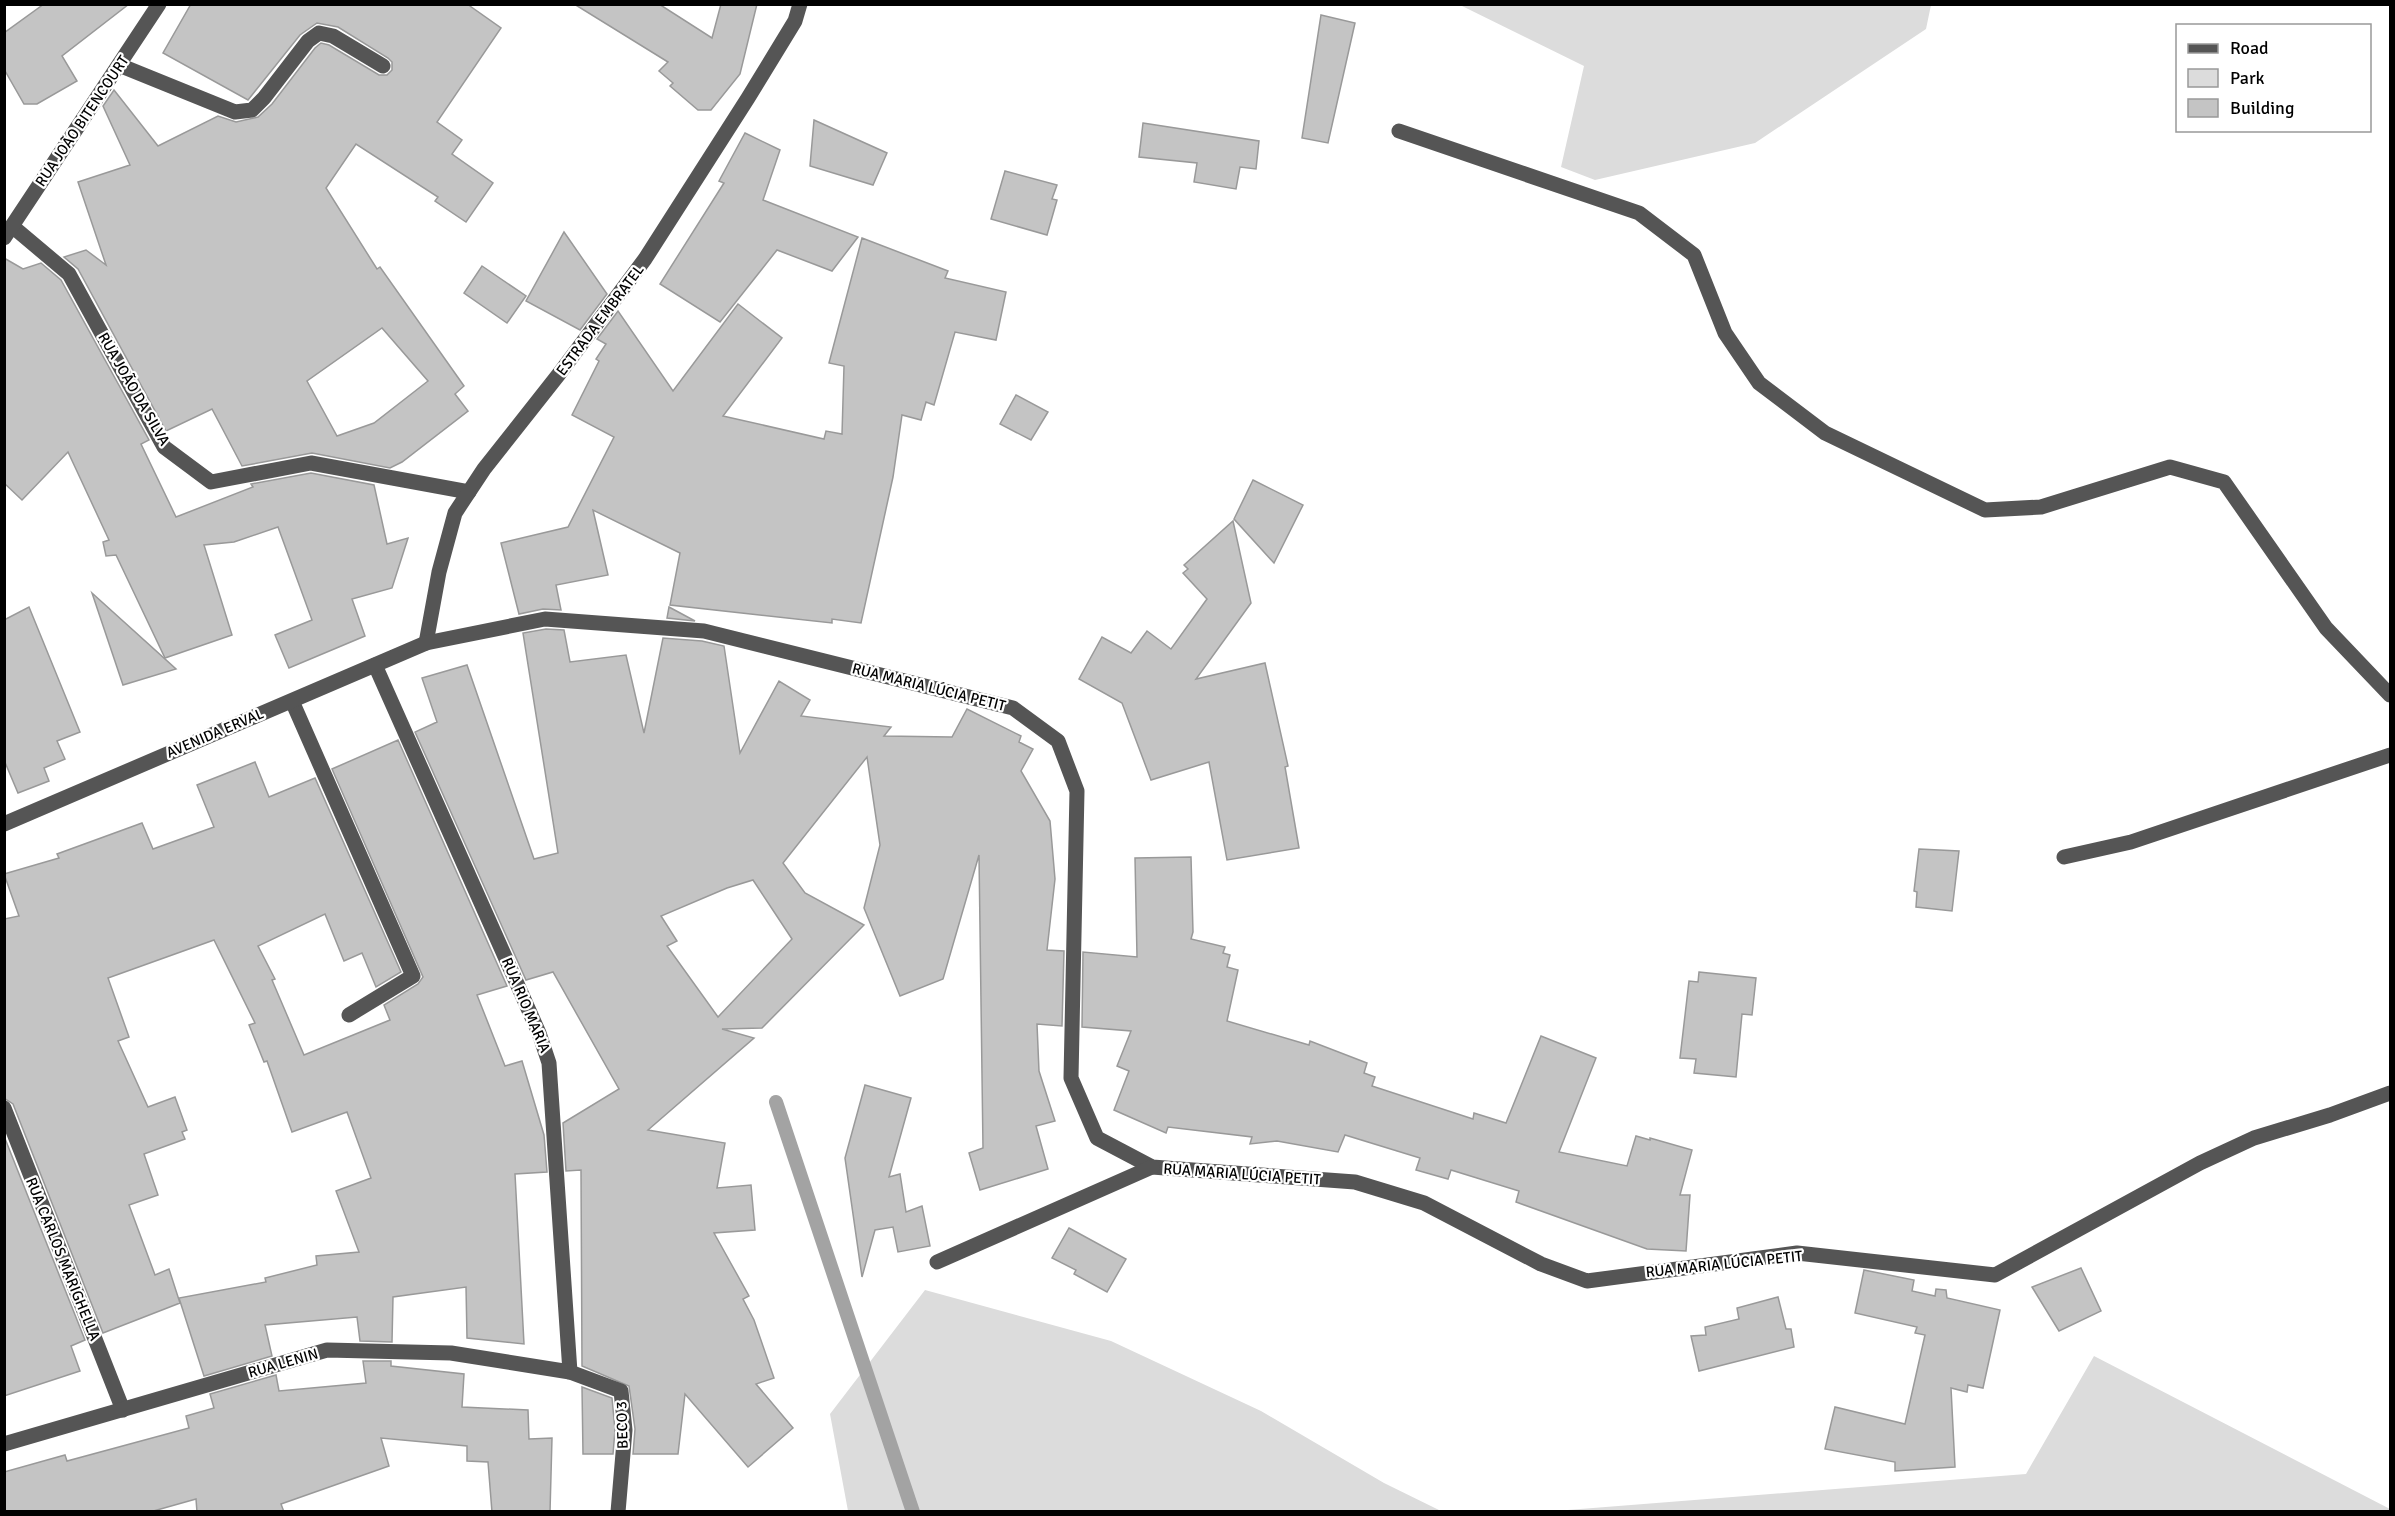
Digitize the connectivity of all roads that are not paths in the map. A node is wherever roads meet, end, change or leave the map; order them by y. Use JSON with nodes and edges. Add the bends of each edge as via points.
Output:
{"nodes":[{"id":1,"x":159,"y":4,"type":"edge"},
{"id":2,"x":800,"y":4,"type":"edge"},
{"id":3,"x":119,"y":65,"type":"junction"},
{"id":4,"x":383,"y":66,"type":"dead end"},
{"id":5,"x":1399,"y":131,"type":"dead end"},
{"id":6,"x":8,"y":232,"type":"edge"},
{"id":7,"x":469,"y":492,"type":"junction"},
{"id":8,"x":426,"y":643,"type":"junction"},
{"id":9,"x":375,"y":665,"type":"junction"},
{"id":10,"x":2391,"y":695,"type":"edge"},
{"id":11,"x":292,"y":700,"type":"junction"},
{"id":12,"x":2391,"y":754,"type":"edge"},
{"id":13,"x":4,"y":824,"type":"edge"},
{"id":14,"x":2064,"y":858,"type":"dead end"},
{"id":15,"x":349,"y":1015,"type":"dead end"},
{"id":16,"x":2391,"y":1093,"type":"edge"},
{"id":17,"x":5,"y":1112,"type":"edge"},
{"id":18,"x":1152,"y":1167,"type":"junction"},
{"id":19,"x":937,"y":1262,"type":"dead end"},
{"id":20,"x":570,"y":1372,"type":"junction"},
{"id":21,"x":123,"y":1410,"type":"junction"},
{"id":22,"x":4,"y":1444,"type":"edge"},
{"id":23,"x":618,"y":1512,"type":"edge"}],
"edges":[{"from":1,"to":3,"type":"street","name":"RUA JOÃO BITENCOURT"},
{"from":2,"to":7,"type":"street","name":"ESTRADA EMBRATEL","via":[[790,30],[645,259]]},
{"from":3,"to":4,"type":"street","via":[[235,112],[252,110],[308,41],[319,33],[333,36]]},
{"from":3,"to":6,"type":"street","name":"RUA JOÃO BITENCOURT"},
{"from":5,"to":10,"type":"street","via":[[1639,213],[1694,255],[1725,333],[1759,384],[1825,433],[1985,510],[2041,507],[2170,467],[2224,482],[2326,628]]},
{"from":6,"to":7,"type":"street","name":"RUA JOÃO DA SILVA","via":[[69,274],[164,447],[211,482],[311,463]]},
{"from":7,"to":8,"type":"street","name":"ESTRADA EMBRATEL","via":[[455,513]]},
{"from":8,"to":9,"type":"street","name":"AVENIDA ERVAL"},
{"from":8,"to":18,"type":"street","name":"RUA MARIA LÚCIA PETIT","via":[[544,619],[704,631],[1013,708],[1058,741],[1077,791],[1071,1078],[1097,1138]]},
{"from":9,"to":11,"type":"street","name":"AVENIDA ERVAL"},
{"from":9,"to":20,"type":"street","name":"RUA RIO MARIA","via":[[549,1063]]},
{"from":11,"to":13,"type":"street","name":"AVENIDA ERVAL"},
{"from":11,"to":15,"type":"street","via":[[413,976]]},
{"from":12,"to":14,"type":"street","via":[[2131,842]]},
{"from":16,"to":18,"type":"street","name":"RUA MARIA LÚCIA PETIT","via":[[2254,1138],[2200,1163],[1995,1275],[1797,1253],[1587,1281],[1541,1264],[1424,1203],[1356,1182]]},
{"from":17,"to":21,"type":"street","name":"RUA CARLOS MARIGHELLA"},
{"from":18,"to":19,"type":"street"},
{"from":20,"to":21,"type":"street","name":"RUA LENIN","via":[[451,1353],[327,1350]]},
{"from":20,"to":23,"type":"street","name":"BECO 3","via":[[621,1391],[625,1430]]},
{"from":21,"to":22,"type":"street","name":"RUA LENIN"}]}
